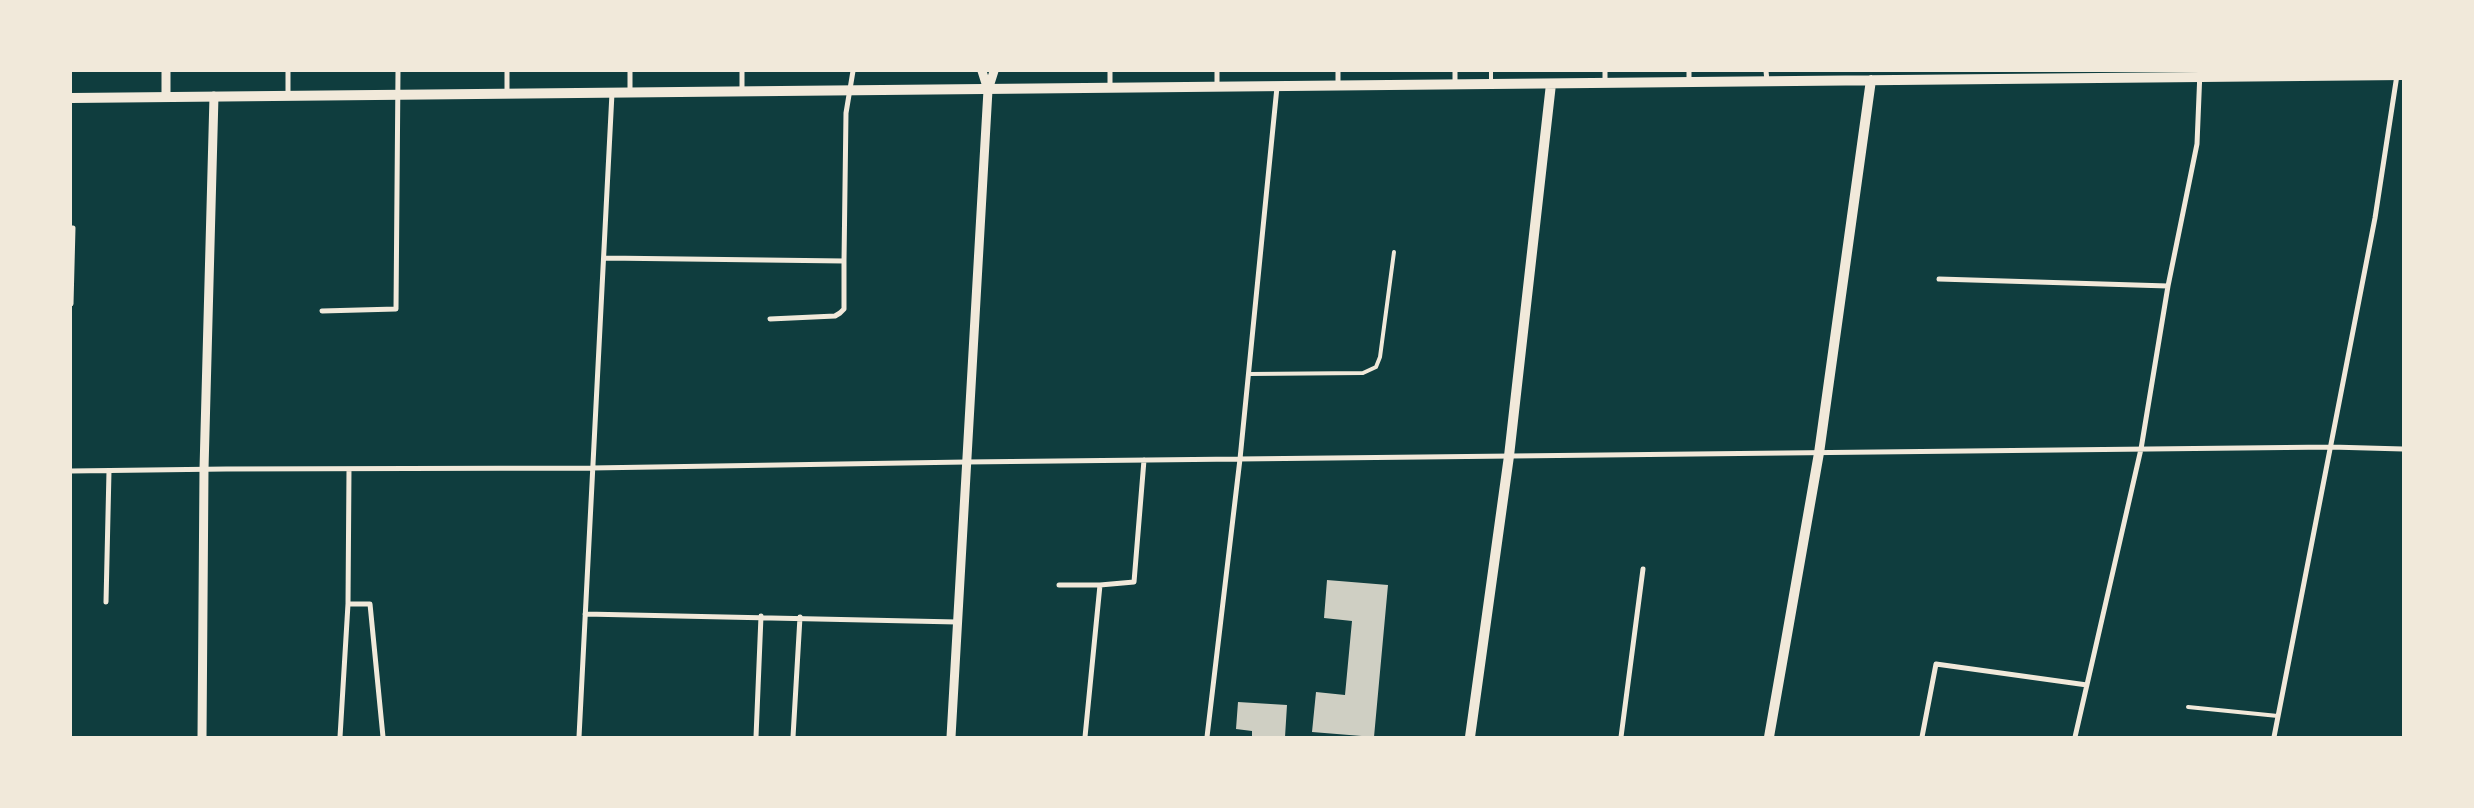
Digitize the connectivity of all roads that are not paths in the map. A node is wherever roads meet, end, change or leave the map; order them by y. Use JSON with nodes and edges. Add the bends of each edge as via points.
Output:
{"nodes":[{"id":1,"x":166,"y":71,"type":"edge"},
{"id":2,"x":288,"y":71,"type":"edge"},
{"id":3,"x":398,"y":71,"type":"edge"},
{"id":4,"x":507,"y":71,"type":"edge"},
{"id":5,"x":630,"y":71,"type":"edge"},
{"id":6,"x":742,"y":71,"type":"edge"},
{"id":7,"x":853,"y":71,"type":"edge"},
{"id":8,"x":982,"y":71,"type":"edge"},
{"id":9,"x":994,"y":71,"type":"edge"},
{"id":10,"x":1110,"y":71,"type":"edge"},
{"id":11,"x":1217,"y":71,"type":"edge"},
{"id":12,"x":1338,"y":71,"type":"edge"},
{"id":13,"x":1455,"y":71,"type":"edge"},
{"id":14,"x":1491,"y":71,"type":"edge"},
{"id":15,"x":1605,"y":71,"type":"edge"},
{"id":16,"x":1689,"y":71,"type":"edge"},
{"id":17,"x":2366,"y":73,"type":"edge"},
{"id":18,"x":2200,"y":74,"type":"edge"},
{"id":19,"x":2291,"y":74,"type":"edge"},
{"id":20,"x":1997,"y":75,"type":"edge"},
{"id":21,"x":2077,"y":75,"type":"edge"},
{"id":22,"x":2400,"y":75,"type":"edge"},
{"id":23,"x":1766,"y":76,"type":"edge"},
{"id":24,"x":1842,"y":76,"type":"edge"},
{"id":25,"x":1920,"y":76,"type":"edge"},
{"id":26,"x":1871,"y":80,"type":"junction"},
{"id":27,"x":1689,"y":83,"type":"junction"},
{"id":28,"x":1551,"y":84,"type":"junction"},
{"id":29,"x":1605,"y":84,"type":"junction"},
{"id":30,"x":1455,"y":85,"type":"junction"},
{"id":31,"x":1491,"y":85,"type":"junction"},
{"id":32,"x":1338,"y":86,"type":"junction"},
{"id":33,"x":1278,"y":87,"type":"junction"},
{"id":34,"x":1217,"y":88,"type":"junction"},
{"id":35,"x":1110,"y":89,"type":"junction"},
{"id":36,"x":988,"y":90,"type":"junction"},
{"id":37,"x":850,"y":91,"type":"junction"},
{"id":38,"x":742,"y":92,"type":"junction"},
{"id":39,"x":612,"y":93,"type":"junction"},
{"id":40,"x":630,"y":93,"type":"junction"},
{"id":41,"x":398,"y":94,"type":"junction"},
{"id":42,"x":507,"y":94,"type":"junction"},
{"id":43,"x":288,"y":95,"type":"junction"},
{"id":44,"x":166,"y":96,"type":"junction"},
{"id":45,"x":214,"y":96,"type":"junction"},
{"id":46,"x":71,"y":98,"type":"edge"},
{"id":47,"x":72,"y":228,"type":"edge"},
{"id":48,"x":1394,"y":252,"type":"dead end"},
{"id":49,"x":605,"y":258,"type":"junction"},
{"id":50,"x":844,"y":261,"type":"junction"},
{"id":51,"x":1939,"y":279,"type":"dead end"},
{"id":52,"x":2168,"y":286,"type":"junction"},
{"id":53,"x":71,"y":304,"type":"edge"},
{"id":54,"x":322,"y":311,"type":"dead end"},
{"id":55,"x":770,"y":319,"type":"dead end"},
{"id":56,"x":1248,"y":374,"type":"junction"},
{"id":57,"x":2331,"y":447,"type":"junction"},
{"id":58,"x":2141,"y":449,"type":"junction"},
{"id":59,"x":2403,"y":449,"type":"edge"},
{"id":60,"x":1820,"y":453,"type":"junction"},
{"id":61,"x":1510,"y":456,"type":"junction"},
{"id":62,"x":1240,"y":459,"type":"junction"},
{"id":63,"x":1144,"y":460,"type":"junction"},
{"id":64,"x":966,"y":462,"type":"junction"},
{"id":65,"x":591,"y":468,"type":"junction"},
{"id":66,"x":204,"y":469,"type":"junction"},
{"id":67,"x":349,"y":469,"type":"junction"},
{"id":68,"x":109,"y":471,"type":"junction"},
{"id":69,"x":71,"y":472,"type":"edge"},
{"id":70,"x":1643,"y":569,"type":"dead end"},
{"id":71,"x":1100,"y":585,"type":"junction"},
{"id":72,"x":1059,"y":586,"type":"dead end"},
{"id":73,"x":106,"y":602,"type":"dead end"},
{"id":74,"x":348,"y":604,"type":"junction"},
{"id":75,"x":585,"y":614,"type":"junction"},
{"id":76,"x":761,"y":616,"type":"junction"},
{"id":77,"x":800,"y":617,"type":"junction"},
{"id":78,"x":957,"y":622,"type":"junction"},
{"id":79,"x":2087,"y":685,"type":"junction"},
{"id":80,"x":2188,"y":707,"type":"dead end"},
{"id":81,"x":2278,"y":716,"type":"junction"},
{"id":82,"x":202,"y":737,"type":"edge"},
{"id":83,"x":340,"y":737,"type":"edge"},
{"id":84,"x":383,"y":737,"type":"edge"},
{"id":85,"x":579,"y":737,"type":"edge"},
{"id":86,"x":756,"y":737,"type":"edge"},
{"id":87,"x":793,"y":737,"type":"edge"},
{"id":88,"x":952,"y":737,"type":"edge"},
{"id":89,"x":1085,"y":737,"type":"edge"},
{"id":90,"x":1207,"y":737,"type":"edge"},
{"id":91,"x":1470,"y":737,"type":"edge"},
{"id":92,"x":1621,"y":737,"type":"edge"},
{"id":93,"x":1769,"y":737,"type":"edge"},
{"id":94,"x":1922,"y":737,"type":"edge"},
{"id":95,"x":2075,"y":737,"type":"edge"},
{"id":96,"x":2274,"y":737,"type":"edge"}],
"edges":[{"from":1,"to":44,"type":"street"},
{"from":2,"to":43,"type":"street"},
{"from":3,"to":41,"type":"street"},
{"from":4,"to":42,"type":"street"},
{"from":5,"to":40,"type":"street"},
{"from":6,"to":38,"type":"street"},
{"from":7,"to":37,"type":"street"},
{"from":8,"to":36,"type":"street"},
{"from":9,"to":36,"type":"street"},
{"from":10,"to":35,"type":"street"},
{"from":11,"to":34,"type":"street"},
{"from":12,"to":32,"type":"street"},
{"from":13,"to":30,"type":"street"},
{"from":14,"to":31,"type":"lane"},
{"from":15,"to":29,"type":"street"},
{"from":16,"to":27,"type":"street"},
{"from":17,"to":19,"type":"main road"},
{"from":17,"to":22,"type":"main road"},
{"from":18,"to":19,"type":"main road"},
{"from":18,"to":21,"type":"main road"},
{"from":18,"to":52,"type":"street","via":[[2197,144]]},
{"from":20,"to":21,"type":"main road"},
{"from":20,"to":25,"type":"main road"},
{"from":22,"to":57,"type":"street"},
{"from":23,"to":24,"type":"main road"},
{"from":23,"to":27,"type":"main road"},
{"from":24,"to":26,"type":"main road"},
{"from":25,"to":26,"type":"main road"},
{"from":26,"to":60,"type":"main road"},
{"from":27,"to":29,"type":"main road"},
{"from":28,"to":29,"type":"main road"},
{"from":28,"to":31,"type":"main road"},
{"from":28,"to":61,"type":"main road"},
{"from":30,"to":31,"type":"main road"},
{"from":30,"to":32,"type":"main road"},
{"from":32,"to":33,"type":"main road"},
{"from":33,"to":34,"type":"main road"},
{"from":33,"to":56,"type":"street"},
{"from":34,"to":35,"type":"main road"},
{"from":35,"to":36,"type":"main road"},
{"from":36,"to":37,"type":"main road"},
{"from":36,"to":64,"type":"street"},
{"from":37,"to":38,"type":"main road"},
{"from":37,"to":50,"type":"street","via":[[846,113]]},
{"from":38,"to":40,"type":"main road"},
{"from":39,"to":40,"type":"main road"},
{"from":39,"to":42,"type":"main road"},
{"from":39,"to":49,"type":"street"},
{"from":41,"to":42,"type":"main road"},
{"from":41,"to":43,"type":"main road"},
{"from":41,"to":54,"type":"street","via":[[396,309]]},
{"from":43,"to":45,"type":"main road"},
{"from":44,"to":45,"type":"main road"},
{"from":44,"to":46,"type":"main road"},
{"from":45,"to":66,"type":"street"},
{"from":47,"to":53,"type":"street"},
{"from":48,"to":56,"type":"lane","via":[[1376,368],[1363,373]]},
{"from":49,"to":50,"type":"street"},
{"from":49,"to":65,"type":"street"},
{"from":50,"to":55,"type":"street","via":[[844,309],[840,313],[835,316]]},
{"from":51,"to":52,"type":"street"},
{"from":52,"to":58,"type":"street"},
{"from":56,"to":62,"type":"street"},
{"from":57,"to":58,"type":"street"},
{"from":57,"to":59,"type":"street"},
{"from":57,"to":81,"type":"street"},
{"from":58,"to":60,"type":"street"},
{"from":58,"to":79,"type":"street"},
{"from":60,"to":61,"type":"street"},
{"from":60,"to":93,"type":"main road"},
{"from":61,"to":62,"type":"street"},
{"from":61,"to":91,"type":"main road"},
{"from":62,"to":63,"type":"street"},
{"from":62,"to":90,"type":"street"},
{"from":63,"to":64,"type":"street"},
{"from":63,"to":71,"type":"street","via":[[1134,582]]},
{"from":64,"to":65,"type":"street"},
{"from":64,"to":78,"type":"street"},
{"from":65,"to":67,"type":"street"},
{"from":65,"to":75,"type":"street"},
{"from":66,"to":67,"type":"street"},
{"from":66,"to":68,"type":"street"},
{"from":66,"to":82,"type":"street"},
{"from":67,"to":74,"type":"street"},
{"from":68,"to":69,"type":"street"},
{"from":68,"to":73,"type":"street"},
{"from":70,"to":92,"type":"street"},
{"from":71,"to":72,"type":"street"},
{"from":71,"to":89,"type":"street"},
{"from":74,"to":83,"type":"street"},
{"from":74,"to":84,"type":"street","via":[[370,604]]},
{"from":75,"to":76,"type":"street"},
{"from":75,"to":85,"type":"street"},
{"from":76,"to":77,"type":"street"},
{"from":76,"to":86,"type":"street"},
{"from":77,"to":78,"type":"street"},
{"from":77,"to":87,"type":"street"},
{"from":78,"to":88,"type":"street"},
{"from":79,"to":94,"type":"street","via":[[1936,664]]},
{"from":79,"to":95,"type":"street"},
{"from":80,"to":81,"type":"lane"},
{"from":81,"to":96,"type":"street"}]}
